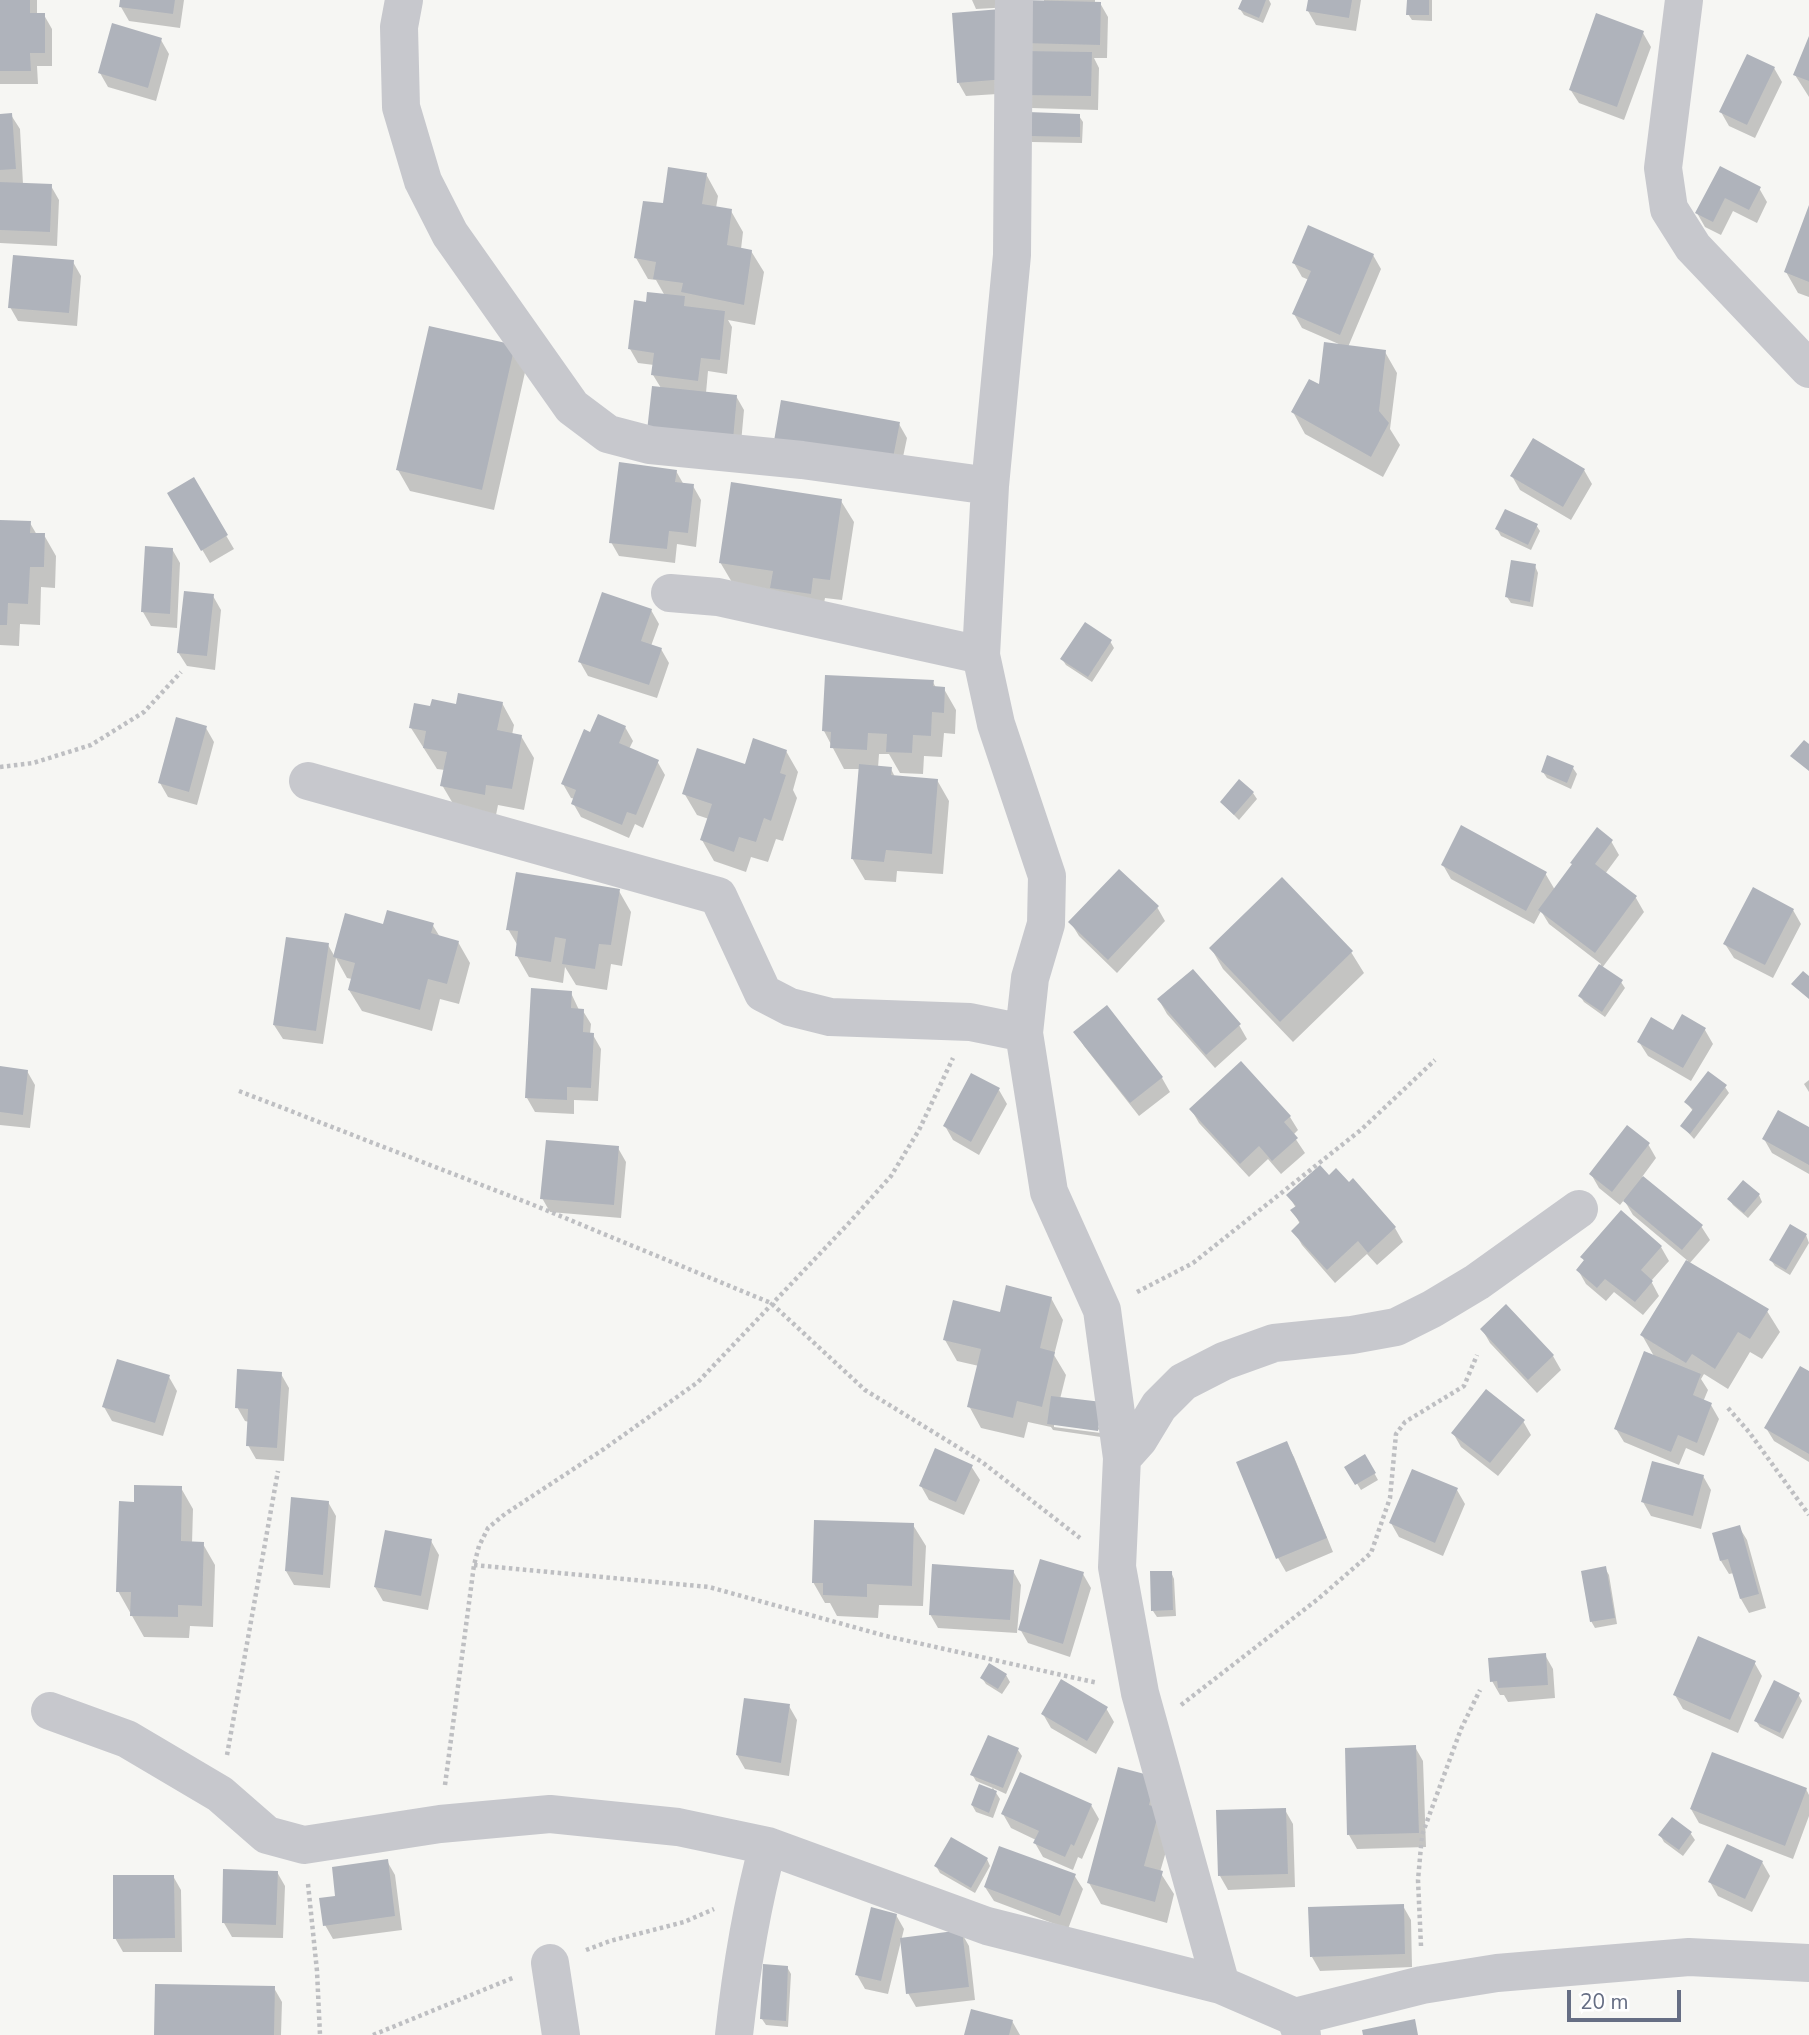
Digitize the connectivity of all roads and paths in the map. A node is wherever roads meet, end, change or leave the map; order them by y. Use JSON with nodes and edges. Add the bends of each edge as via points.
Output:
{"nodes":[{"id":1,"x":404,"y":0,"type":"edge"},
{"id":2,"x":1014,"y":0,"type":"edge"},
{"id":3,"x":1684,"y":0,"type":"edge"},
{"id":4,"x":1809,"y":369,"type":"edge"},
{"id":5,"x":990,"y":486,"type":"junction"},
{"id":6,"x":670,"y":593,"type":"dead end"},
{"id":7,"x":981,"y":655,"type":"junction"},
{"id":8,"x":181,"y":672,"type":"dead end"},
{"id":9,"x":0,"y":767,"type":"edge"},
{"id":10,"x":308,"y":781,"type":"dead end"},
{"id":11,"x":970,"y":1023,"type":"junction"},
{"id":12,"x":1024,"y":1033,"type":"junction"},
{"id":13,"x":1435,"y":1060,"type":"dead end"},
{"id":14,"x":239,"y":1091,"type":"dead end"},
{"id":15,"x":1578,"y":1209,"type":"dead end"},
{"id":16,"x":771,"y":1303,"type":"junction"},
{"id":17,"x":1102,"y":1310,"type":"junction"},
{"id":18,"x":1477,"y":1354,"type":"dead end"},
{"id":19,"x":1728,"y":1408,"type":"dead end"},
{"id":20,"x":1122,"y":1458,"type":"junction"},
{"id":21,"x":278,"y":1471,"type":"dead end"},
{"id":22,"x":1809,"y":1515,"type":"edge"},
{"id":23,"x":474,"y":1565,"type":"junction"},
{"id":24,"x":1117,"y":1566,"type":"junction"},
{"id":25,"x":1480,"y":1690,"type":"dead end"},
{"id":26,"x":1140,"y":1693,"type":"junction"},
{"id":27,"x":50,"y":1711,"type":"dead end"},
{"id":28,"x":1150,"y":1729,"type":"junction"},
{"id":29,"x":220,"y":1794,"type":"junction"},
{"id":30,"x":440,"y":1824,"type":"junction"},
{"id":31,"x":304,"y":1845,"type":"junction"},
{"id":32,"x":768,"y":1846,"type":"junction"},
{"id":33,"x":550,"y":1963,"type":"dead end"},
{"id":34,"x":1809,"y":1963,"type":"edge"},
{"id":35,"x":1221,"y":1985,"type":"junction"},
{"id":36,"x":1422,"y":1985,"type":"junction"},
{"id":37,"x":1298,"y":2026,"type":"edge"},
{"id":38,"x":320,"y":2035,"type":"edge"},
{"id":39,"x":561,"y":2035,"type":"edge"},
{"id":40,"x":734,"y":2035,"type":"edge"}],
"edges":[{"from":1,"to":5,"type":"street","via":[[399,27],[401,107],[423,181],[450,234],[572,407],[608,435],[650,445]]},
{"from":2,"to":5,"type":"street","via":[[1012,255]]},
{"from":3,"to":4,"type":"street","via":[[1663,168],[1669,209],[1693,247]]},
{"from":5,"to":7,"type":"street"},
{"from":6,"to":7,"type":"street","via":[[718,597]]},
{"from":7,"to":12,"type":"street","via":[[996,724],[1047,876],[1046,924],[1030,978]]},
{"from":8,"to":9,"type":"path","via":[[144,712],[91,745],[33,763]]},
{"from":10,"to":11,"type":"street","via":[[718,896],[763,993],[790,1007],[830,1017]]},
{"from":11,"to":12,"type":"street"},
{"from":11,"to":16,"type":"path","via":[[919,1130],[891,1176]]},
{"from":12,"to":17,"type":"street","via":[[1049,1192]]},
{"from":13,"to":17,"type":"path","via":[[1362,1129],[1193,1263]]},
{"from":14,"to":16,"type":"path"},
{"from":15,"to":20,"type":"street","via":[[1477,1282],[1396,1327],[1274,1343],[1183,1381]]},
{"from":16,"to":23,"type":"path","via":[[698,1382],[488,1528]]},
{"from":16,"to":24,"type":"path","via":[[865,1390],[982,1462]]},
{"from":17,"to":20,"type":"street"},
{"from":18,"to":28,"type":"path","via":[[1464,1386],[1405,1423],[1396,1434],[1390,1498],[1371,1553]]},
{"from":19,"to":22,"type":"path"},
{"from":20,"to":24,"type":"street"},
{"from":21,"to":29,"type":"path"},
{"from":23,"to":26,"type":"path","via":[[709,1587],[886,1636]]},
{"from":23,"to":30,"type":"path"},
{"from":24,"to":26,"type":"street"},
{"from":25,"to":36,"type":"path","via":[[1422,1835],[1418,1880]]},
{"from":26,"to":28,"type":"street"},
{"from":27,"to":29,"type":"street","via":[[127,1739]]},
{"from":28,"to":35,"type":"street"},
{"from":29,"to":31,"type":"street","via":[[267,1835]]},
{"from":30,"to":31,"type":"street"},
{"from":30,"to":32,"type":"street","via":[[550,1814],[678,1827]]},
{"from":31,"to":38,"type":"path"},
{"from":32,"to":35,"type":"street","via":[[987,1926]]},
{"from":32,"to":40,"type":"street","via":[[756,1890]]},
{"from":33,"to":39,"type":"street"},
{"from":34,"to":36,"type":"street","via":[[1689,1957],[1497,1973]]},
{"from":35,"to":37,"type":"street"},
{"from":36,"to":37,"type":"street"}]}
